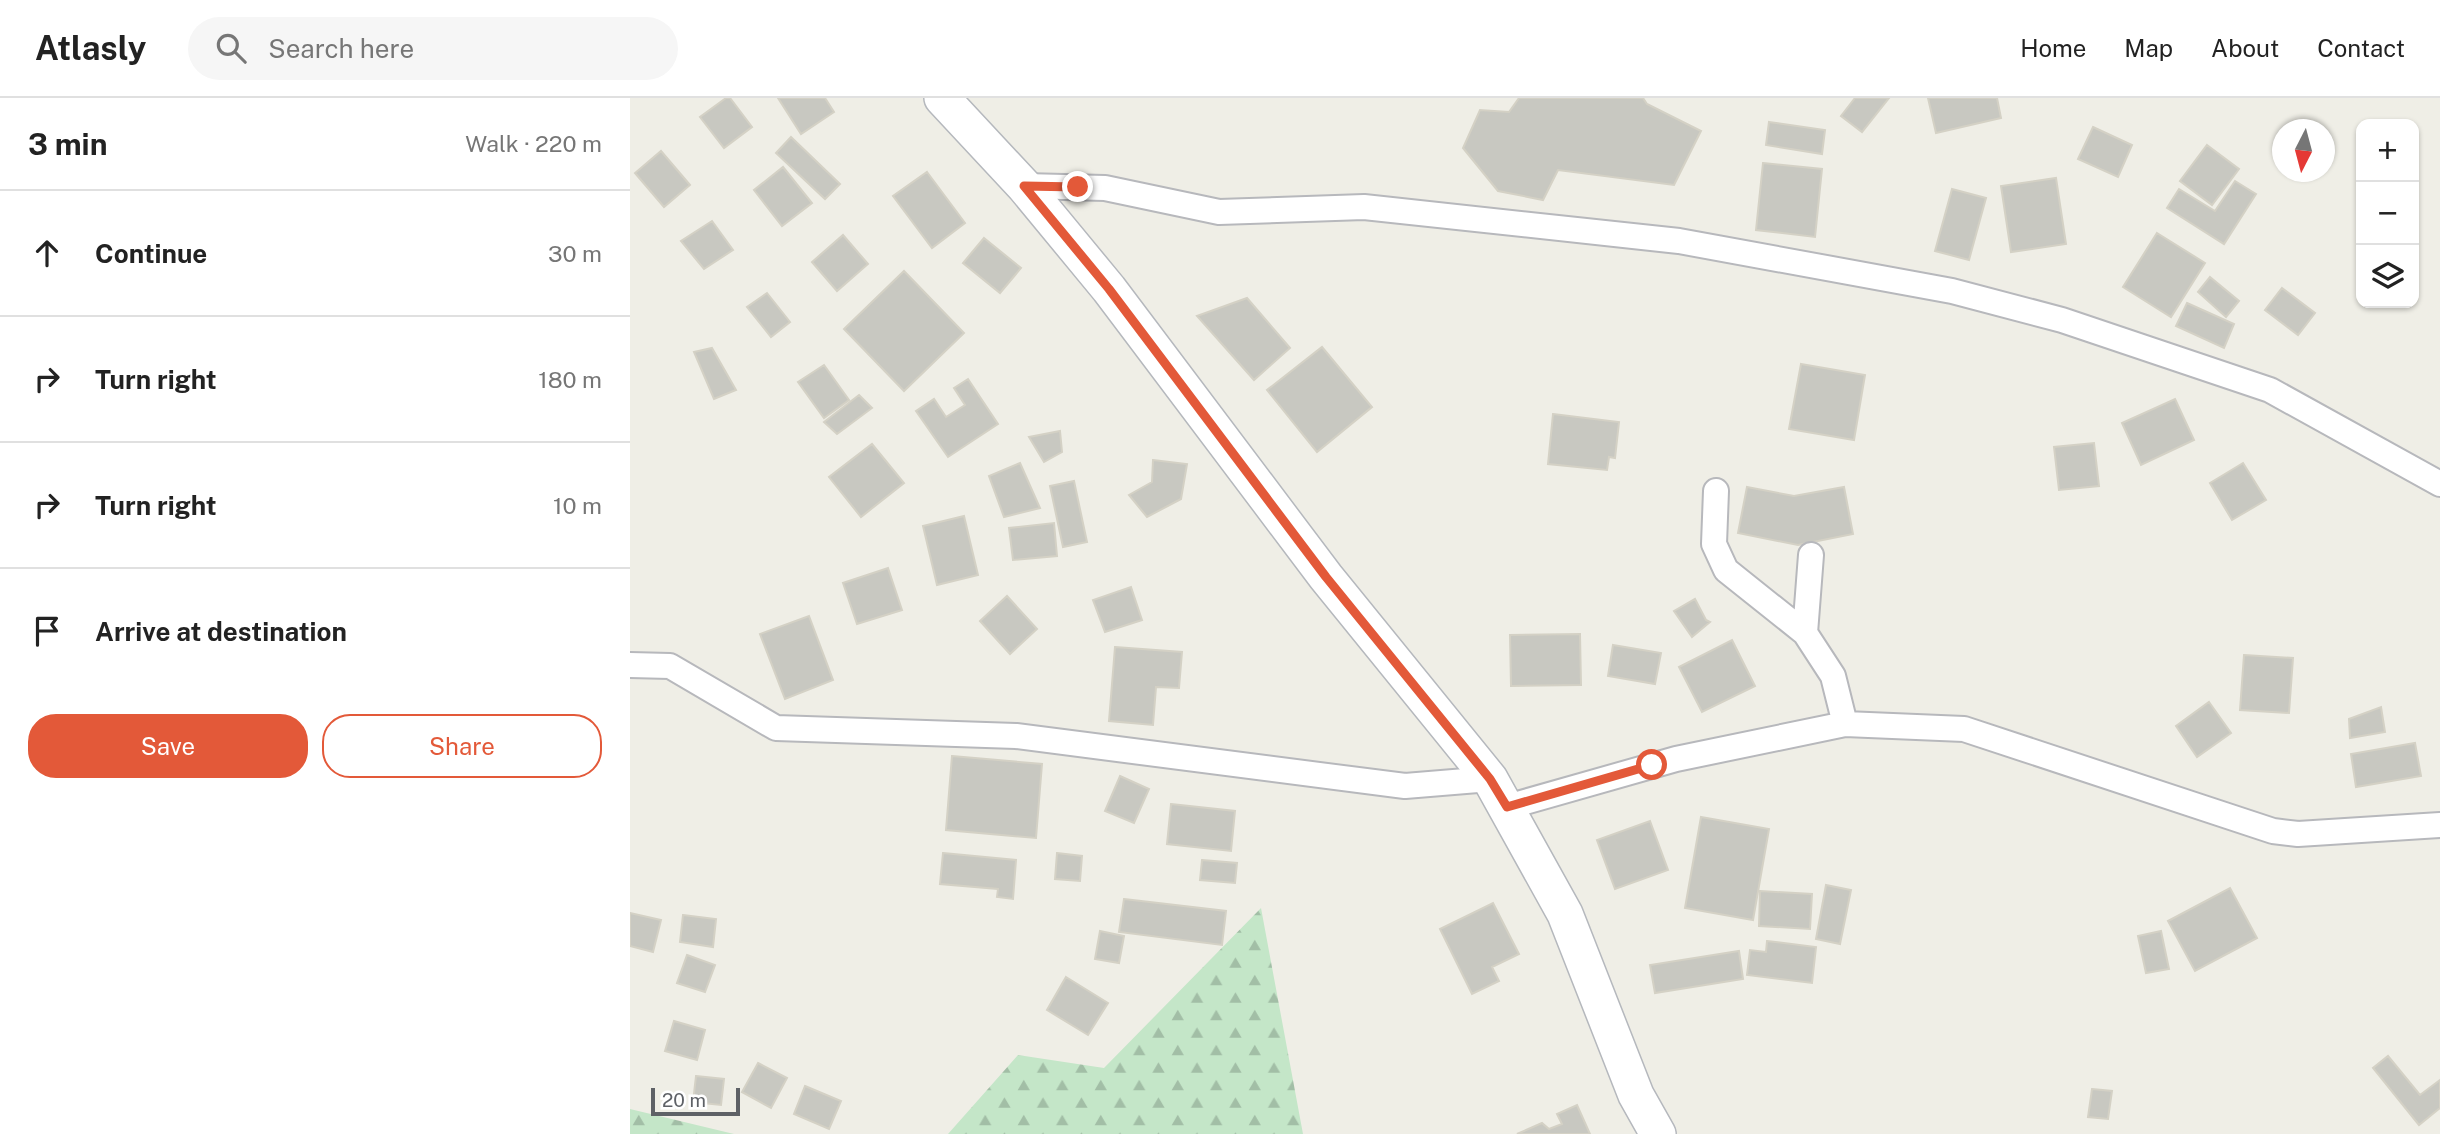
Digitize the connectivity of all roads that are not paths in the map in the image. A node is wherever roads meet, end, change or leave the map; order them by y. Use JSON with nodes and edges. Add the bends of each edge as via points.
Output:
{"nodes":[{"id":1,"x":949,"y":100,"type":"edge"},
{"id":2,"x":1024,"y":186,"type":"junction"},
{"id":3,"x":2440,"y":484,"type":"edge"},
{"id":4,"x":1716,"y":491,"type":"dead end"},
{"id":5,"x":1811,"y":555,"type":"dead end"},
{"id":6,"x":1805,"y":633,"type":"junction"},
{"id":7,"x":630,"y":665,"type":"edge"},
{"id":8,"x":1845,"y":724,"type":"junction"},
{"id":9,"x":1499,"y":793,"type":"junction"},
{"id":10,"x":2440,"y":825,"type":"edge"},
{"id":11,"x":1658,"y":1134,"type":"edge"}],
"edges":[{"from":1,"to":2,"type":"main road"},
{"from":2,"to":3,"type":"street","via":[[1105,188],[1219,212],[1364,207],[1665,239],[1952,291],[2062,320],[2270,390]]},
{"from":2,"to":9,"type":"main road"},
{"from":4,"to":6,"type":"street","via":[[1714,544],[1726,570]]},
{"from":5,"to":6,"type":"street"},
{"from":6,"to":8,"type":"street","via":[[1833,676]]},
{"from":7,"to":9,"type":"street","via":[[670,666],[776,728],[1016,736],[1405,786]]},
{"from":8,"to":9,"type":"street"},
{"from":8,"to":10,"type":"street","via":[[1964,729],[2273,831],[2298,834]]},
{"from":9,"to":11,"type":"main road","via":[[1565,914],[1636,1095]]}]}
